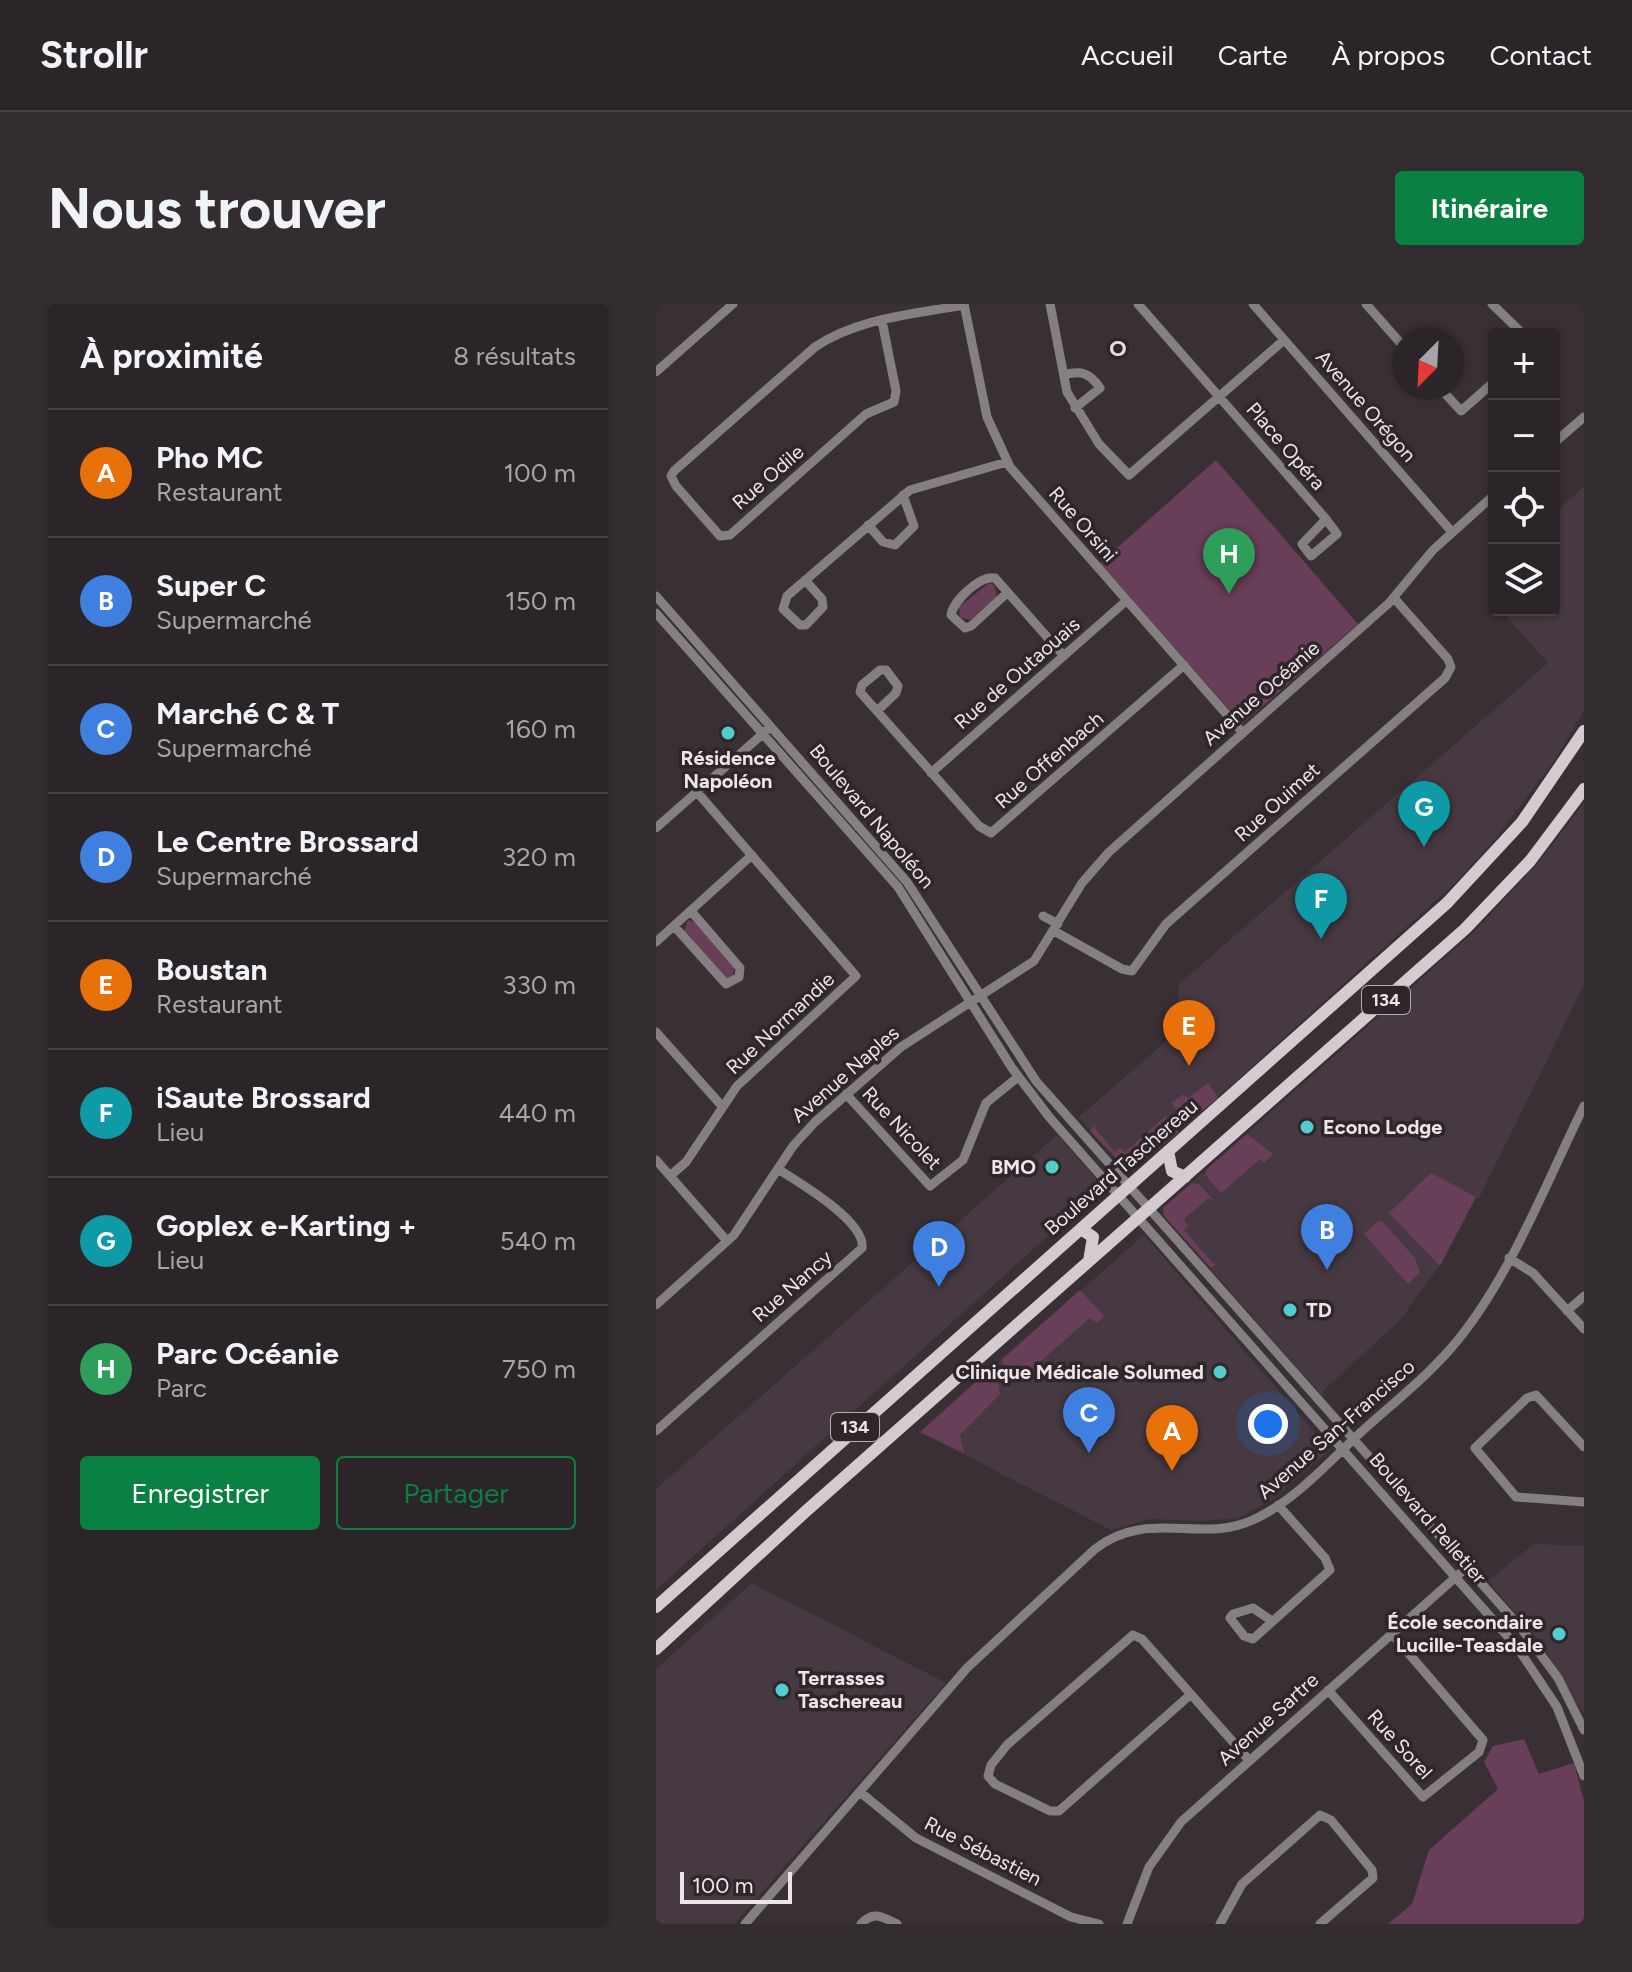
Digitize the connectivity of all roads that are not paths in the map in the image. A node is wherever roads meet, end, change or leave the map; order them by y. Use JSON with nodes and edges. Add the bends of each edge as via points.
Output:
{"nodes":[{"id":1,"x":733,"y":304,"type":"edge"},
{"id":2,"x":964,"y":304,"type":"edge"},
{"id":3,"x":1050,"y":304,"type":"edge"},
{"id":4,"x":1138,"y":304,"type":"edge"},
{"id":5,"x":1253,"y":304,"type":"edge"},
{"id":6,"x":1366,"y":304,"type":"edge"},
{"id":7,"x":1492,"y":304,"type":"edge"},
{"id":8,"x":882,"y":321,"type":"junction"},
{"id":9,"x":1517,"y":328,"type":"edge"},
{"id":10,"x":1392,"y":333,"type":"edge"},
{"id":11,"x":1284,"y":340,"type":"junction"},
{"id":12,"x":658,"y":367,"type":"edge"},
{"id":13,"x":1064,"y":375,"type":"junction"},
{"id":14,"x":1488,"y":387,"type":"edge"},
{"id":15,"x":1220,"y":396,"type":"junction"},
{"id":16,"x":1451,"y":400,"type":"edge"},
{"id":17,"x":1075,"y":408,"type":"junction"},
{"id":18,"x":1584,"y":417,"type":"edge"},
{"id":19,"x":1560,"y":438,"type":"edge"},
{"id":20,"x":1007,"y":462,"type":"junction"},
{"id":21,"x":903,"y":495,"type":"junction"},
{"id":22,"x":1488,"y":500,"type":"edge"},
{"id":23,"x":1326,"y":519,"type":"dead end"},
{"id":24,"x":868,"y":525,"type":"junction"},
{"id":25,"x":1452,"y":532,"type":"junction"},
{"id":26,"x":805,"y":580,"type":"junction"},
{"id":27,"x":1007,"y":593,"type":"junction"},
{"id":28,"x":656,"y":596,"type":"edge"},
{"id":29,"x":1394,"y":598,"type":"junction"},
{"id":30,"x":1126,"y":601,"type":"junction"},
{"id":31,"x":656,"y":613,"type":"edge"},
{"id":32,"x":1063,"y":655,"type":"junction"},
{"id":33,"x":1184,"y":665,"type":"junction"},
{"id":34,"x":877,"y":711,"type":"junction"},
{"id":35,"x":771,"y":726,"type":"junction"},
{"id":36,"x":1584,"y":731,"type":"edge"},
{"id":37,"x":1243,"y":733,"type":"junction"},
{"id":38,"x":763,"y":734,"type":"junction"},
{"id":39,"x":931,"y":773,"type":"junction"},
{"id":40,"x":1584,"y":789,"type":"edge"},
{"id":41,"x":697,"y":792,"type":"junction"},
{"id":42,"x":656,"y":828,"type":"edge"},
{"id":43,"x":752,"y":855,"type":"junction"},
{"id":44,"x":691,"y":911,"type":"junction"},
{"id":45,"x":1043,"y":916,"type":"dead end"},
{"id":46,"x":674,"y":926,"type":"junction"},
{"id":47,"x":1056,"y":927,"type":"junction"},
{"id":48,"x":656,"y":942,"type":"edge"},
{"id":49,"x":981,"y":997,"type":"junction"},
{"id":50,"x":971,"y":1003,"type":"junction"},
{"id":51,"x":656,"y":1032,"type":"edge"},
{"id":52,"x":1018,"y":1077,"type":"junction"},
{"id":53,"x":846,"y":1094,"type":"junction"},
{"id":54,"x":721,"y":1105,"type":"junction"},
{"id":55,"x":1584,"y":1106,"type":"edge"},
{"id":56,"x":1079,"y":1130,"type":"junction"},
{"id":57,"x":1068,"y":1140,"type":"junction"},
{"id":58,"x":1168,"y":1151,"type":"junction"},
{"id":59,"x":656,"y":1160,"type":"edge"},
{"id":60,"x":778,"y":1169,"type":"junction"},
{"id":61,"x":670,"y":1176,"type":"junction"},
{"id":62,"x":1185,"y":1177,"type":"junction"},
{"id":63,"x":1129,"y":1186,"type":"junction"},
{"id":64,"x":1119,"y":1196,"type":"junction"},
{"id":65,"x":1150,"y":1208,"type":"junction"},
{"id":66,"x":1139,"y":1218,"type":"junction"},
{"id":67,"x":1081,"y":1229,"type":"junction"},
{"id":68,"x":727,"y":1241,"type":"junction"},
{"id":69,"x":1509,"y":1258,"type":"junction"},
{"id":70,"x":1089,"y":1261,"type":"junction"},
{"id":71,"x":1211,"y":1277,"type":"junction"},
{"id":72,"x":1199,"y":1287,"type":"junction"},
{"id":73,"x":1584,"y":1296,"type":"edge"},
{"id":74,"x":656,"y":1305,"type":"edge"},
{"id":75,"x":1567,"y":1311,"type":"junction"},
{"id":76,"x":1584,"y":1329,"type":"edge"},
{"id":77,"x":1289,"y":1366,"type":"junction"},
{"id":78,"x":1278,"y":1376,"type":"junction"},
{"id":79,"x":656,"y":1431,"type":"edge"},
{"id":80,"x":1354,"y":1439,"type":"junction"},
{"id":81,"x":1584,"y":1447,"type":"edge"},
{"id":82,"x":1343,"y":1449,"type":"junction"},
{"id":83,"x":1584,"y":1502,"type":"edge"},
{"id":84,"x":1278,"y":1505,"type":"junction"},
{"id":85,"x":1467,"y":1567,"type":"junction"},
{"id":86,"x":1456,"y":1577,"type":"junction"},
{"id":87,"x":656,"y":1607,"type":"edge"},
{"id":88,"x":1272,"y":1621,"type":"dead end"},
{"id":89,"x":1392,"y":1634,"type":"junction"},
{"id":90,"x":656,"y":1649,"type":"edge"},
{"id":91,"x":1328,"y":1690,"type":"junction"},
{"id":92,"x":1190,"y":1695,"type":"junction"},
{"id":93,"x":1584,"y":1730,"type":"edge"},
{"id":94,"x":1249,"y":1760,"type":"junction"},
{"id":95,"x":1584,"y":1776,"type":"edge"},
{"id":96,"x":860,"y":1792,"type":"junction"},
{"id":97,"x":745,"y":1924,"type":"edge"},
{"id":98,"x":861,"y":1924,"type":"edge"},
{"id":99,"x":897,"y":1924,"type":"edge"},
{"id":100,"x":1099,"y":1924,"type":"edge"},
{"id":101,"x":1127,"y":1924,"type":"edge"},
{"id":102,"x":1220,"y":1924,"type":"edge"},
{"id":103,"x":1320,"y":1924,"type":"edge"}],
"edges":[{"from":1,"to":12,"type":"street"},
{"from":2,"to":8,"type":"street","name":"Rue Odile"},
{"from":2,"to":20,"type":"street","name":"Rue Orsini","via":[[987,417]]},
{"from":3,"to":13,"type":"street"},
{"from":4,"to":15,"type":"street","name":"Place Opéra"},
{"from":5,"to":11,"type":"street","name":"Avenue Orégon"},
{"from":6,"to":10,"type":"street"},
{"from":7,"to":9,"type":"street"},
{"from":8,"to":8,"type":"street","name":"Rue Odile","via":[[843,331],[815,347],[674,471],[672,482],[720,536],[730,535],[866,414],[894,402]]},
{"from":11,"to":15,"type":"street"},
{"from":11,"to":25,"type":"street","name":"Avenue Orégon"},
{"from":13,"to":17,"type":"street"},
{"from":13,"to":17,"type":"street","via":[[1078,371],[1100,388]]},
{"from":14,"to":16,"type":"street","via":[[1461,411]]},
{"from":15,"to":17,"type":"street","via":[[1129,475]]},
{"from":15,"to":23,"type":"street","name":"Place Opéra"},
{"from":18,"to":19,"type":"street"},
{"from":20,"to":21,"type":"street"},
{"from":20,"to":30,"type":"street","name":"Rue Orsini"},
{"from":21,"to":24,"type":"street"},
{"from":21,"to":24,"type":"street","via":[[914,526],[895,545],[883,542]]},
{"from":22,"to":25,"type":"street","name":"Avenue Océanie"},
{"from":24,"to":26,"type":"street"},
{"from":25,"to":29,"type":"street","name":"Avenue Océanie"},
{"from":26,"to":26,"type":"street","via":[[783,602],[783,609],[800,625],[823,607]]},
{"from":27,"to":27,"type":"street","via":[[988,576],[955,604],[951,615],[965,628],[971,626]]},
{"from":27,"to":32,"type":"street"},
{"from":28,"to":35,"type":"street","name":"Boulevard Napoléon"},
{"from":29,"to":37,"type":"street","name":"Avenue Océanie"},
{"from":29,"to":47,"type":"street","name":"Rue Ouimet","via":[[1448,659],[1451,667],[1445,678],[1166,924],[1132,971]]},
{"from":30,"to":32,"type":"street","name":"Rue de Outaouais"},
{"from":30,"to":33,"type":"street","name":"Rue Orsini"},
{"from":31,"to":38,"type":"street","name":"Boulevard Napoléon"},
{"from":32,"to":39,"type":"street","name":"Rue de Outaouais"},
{"from":33,"to":37,"type":"street","name":"Rue Orsini"},
{"from":33,"to":39,"type":"street","name":"Rue Offenbach","via":[[997,830],[984,831]]},
{"from":34,"to":34,"type":"street","name":"Rue Offenbach","via":[[860,692],[862,685],[886,670],[898,686]]},
{"from":34,"to":39,"type":"street","name":"Rue Offenbach"},
{"from":35,"to":38,"type":"street"},
{"from":35,"to":49,"type":"street","name":"Boulevard Napoléon","via":[[907,882]]},
{"from":36,"to":58,"type":"main road","name":"Boulevard Taschereau","number":"134","via":[[1538,800],[1466,885]]},
{"from":37,"to":47,"type":"street","name":"Avenue Océanie","via":[[1109,852],[1082,883]]},
{"from":38,"to":41,"type":"street"},
{"from":38,"to":50,"type":"street","name":"Boulevard Napoléon","via":[[898,887]]},
{"from":40,"to":62,"type":"main road","number":"134","via":[[1485,910]]},
{"from":41,"to":42,"type":"street"},
{"from":41,"to":43,"type":"street","name":"Rue Normandie"},
{"from":43,"to":44,"type":"street"},
{"from":43,"to":54,"type":"street","name":"Rue Normandie","via":[[856,976]]},
{"from":44,"to":46,"type":"street"},
{"from":44,"to":46,"type":"street","via":[[740,968],[739,977],[726,984]]},
{"from":45,"to":47,"type":"street"},
{"from":46,"to":48,"type":"street"},
{"from":47,"to":49,"type":"street","name":"Avenue Océanie","via":[[1034,961]]},
{"from":49,"to":50,"type":"street","name":"Avenue Naples"},
{"from":49,"to":56,"type":"street","name":"Boulevard Napoléon","via":[[1029,1072]]},
{"from":50,"to":52,"type":"street","name":"Boulevard Napoléon"},
{"from":50,"to":53,"type":"street","name":"Avenue Naples","via":[[901,1047]]},
{"from":51,"to":54,"type":"street"},
{"from":52,"to":53,"type":"street","name":"Rue Nicolet","via":[[986,1103],[963,1160],[930,1186]]},
{"from":52,"to":57,"type":"street","name":"Boulevard Napoléon"},
{"from":53,"to":60,"type":"street","name":"Avenue Naples","via":[[802,1134]]},
{"from":54,"to":61,"type":"street","name":"Rue Normandie","via":[[692,1154]]},
{"from":55,"to":69,"type":"street","name":"Avenue San-Francisco"},
{"from":56,"to":57,"type":"street"},
{"from":56,"to":63,"type":"street","name":"Boulevard Napoléon"},
{"from":57,"to":64,"type":"street","name":"Boulevard Napoléon"},
{"from":58,"to":62,"type":"main road","via":[[1172,1171]]},
{"from":58,"to":63,"type":"main road","name":"Boulevard Taschereau","number":"134"},
{"from":59,"to":61,"type":"street"},
{"from":60,"to":68,"type":"street","name":"Avenue Naples"},
{"from":60,"to":79,"type":"street","name":"Rue Nancy","via":[[834,1206],[861,1237],[862,1248]]},
{"from":61,"to":68,"type":"street"},
{"from":62,"to":65,"type":"main road","number":"134"},
{"from":63,"to":64,"type":"main road","name":"Boulevard Taschereau","number":"134"},
{"from":63,"to":65,"type":"street","name":"Boulevard Pelletier"},
{"from":64,"to":66,"type":"street","name":"Boulevard Pelletier"},
{"from":64,"to":67,"type":"main road","name":"Boulevard Taschereau","number":"134"},
{"from":65,"to":66,"type":"main road","number":"134"},
{"from":65,"to":71,"type":"street","name":"Boulevard Pelletier"},
{"from":66,"to":70,"type":"main road","number":"134"},
{"from":66,"to":72,"type":"street","name":"Boulevard Pelletier"},
{"from":67,"to":70,"type":"main road","via":[[1093,1237]]},
{"from":67,"to":87,"type":"main road","name":"Boulevard Taschereau","number":"134"},
{"from":68,"to":74,"type":"street","name":"Avenue Naples"},
{"from":69,"to":75,"type":"street","via":[[1533,1273]]},
{"from":69,"to":80,"type":"street","name":"Avenue San-Francisco","via":[[1453,1346]]},
{"from":70,"to":90,"type":"main road","number":"134"},
{"from":71,"to":72,"type":"street"},
{"from":71,"to":77,"type":"street","name":"Boulevard Pelletier"},
{"from":72,"to":78,"type":"street","name":"Boulevard Pelletier"},
{"from":73,"to":75,"type":"street"},
{"from":75,"to":76,"type":"street"},
{"from":77,"to":78,"type":"street"},
{"from":77,"to":80,"type":"street","name":"Boulevard Pelletier"},
{"from":78,"to":82,"type":"street","name":"Boulevard Pelletier"},
{"from":80,"to":82,"type":"street","name":"Avenue San-Francisco"},
{"from":80,"to":85,"type":"street","name":"Boulevard Pelletier"},
{"from":81,"to":83,"type":"street","via":[[1533,1395],[1475,1448],[1516,1497]]},
{"from":82,"to":84,"type":"street","name":"Avenue San-Francisco"},
{"from":82,"to":86,"type":"street","name":"Boulevard Pelletier"},
{"from":84,"to":88,"type":"street","via":[[1330,1570]]},
{"from":84,"to":96,"type":"street","name":"Avenue San-Francisco","via":[[1235,1527],[1151,1526],[1105,1542],[998,1637]]},
{"from":85,"to":86,"type":"street","name":"Avenue Sartre"},
{"from":85,"to":93,"type":"street","name":"Boulevard Pelletier","via":[[1541,1653]]},
{"from":86,"to":89,"type":"street","name":"Avenue Sartre"},
{"from":86,"to":95,"type":"street","name":"Boulevard Pelletier","via":[[1544,1684]]},
{"from":89,"to":91,"type":"street","name":"Avenue Sartre"},
{"from":89,"to":91,"type":"street","name":"Rue Sorel","via":[[1483,1740],[1479,1752],[1423,1797]]},
{"from":91,"to":94,"type":"street","name":"Avenue Sartre"},
{"from":92,"to":92,"type":"street","via":[[1142,1639],[1129,1637],[1007,1745],[988,1776],[1026,1800],[1059,1811]]},
{"from":92,"to":94,"type":"street"},
{"from":94,"to":101,"type":"street","name":"Avenue Sartre","via":[[1168,1837],[1142,1882]]},
{"from":96,"to":97,"type":"street","name":"Avenue San-Francisco"},
{"from":96,"to":100,"type":"street","name":"Rue Sébastien","via":[[916,1838],[1071,1917]]},
{"from":98,"to":99,"type":"street","via":[[879,1915]]},
{"from":102,"to":103,"type":"street","via":[[1242,1884],[1320,1815],[1331,1820],[1373,1878]]}]}
